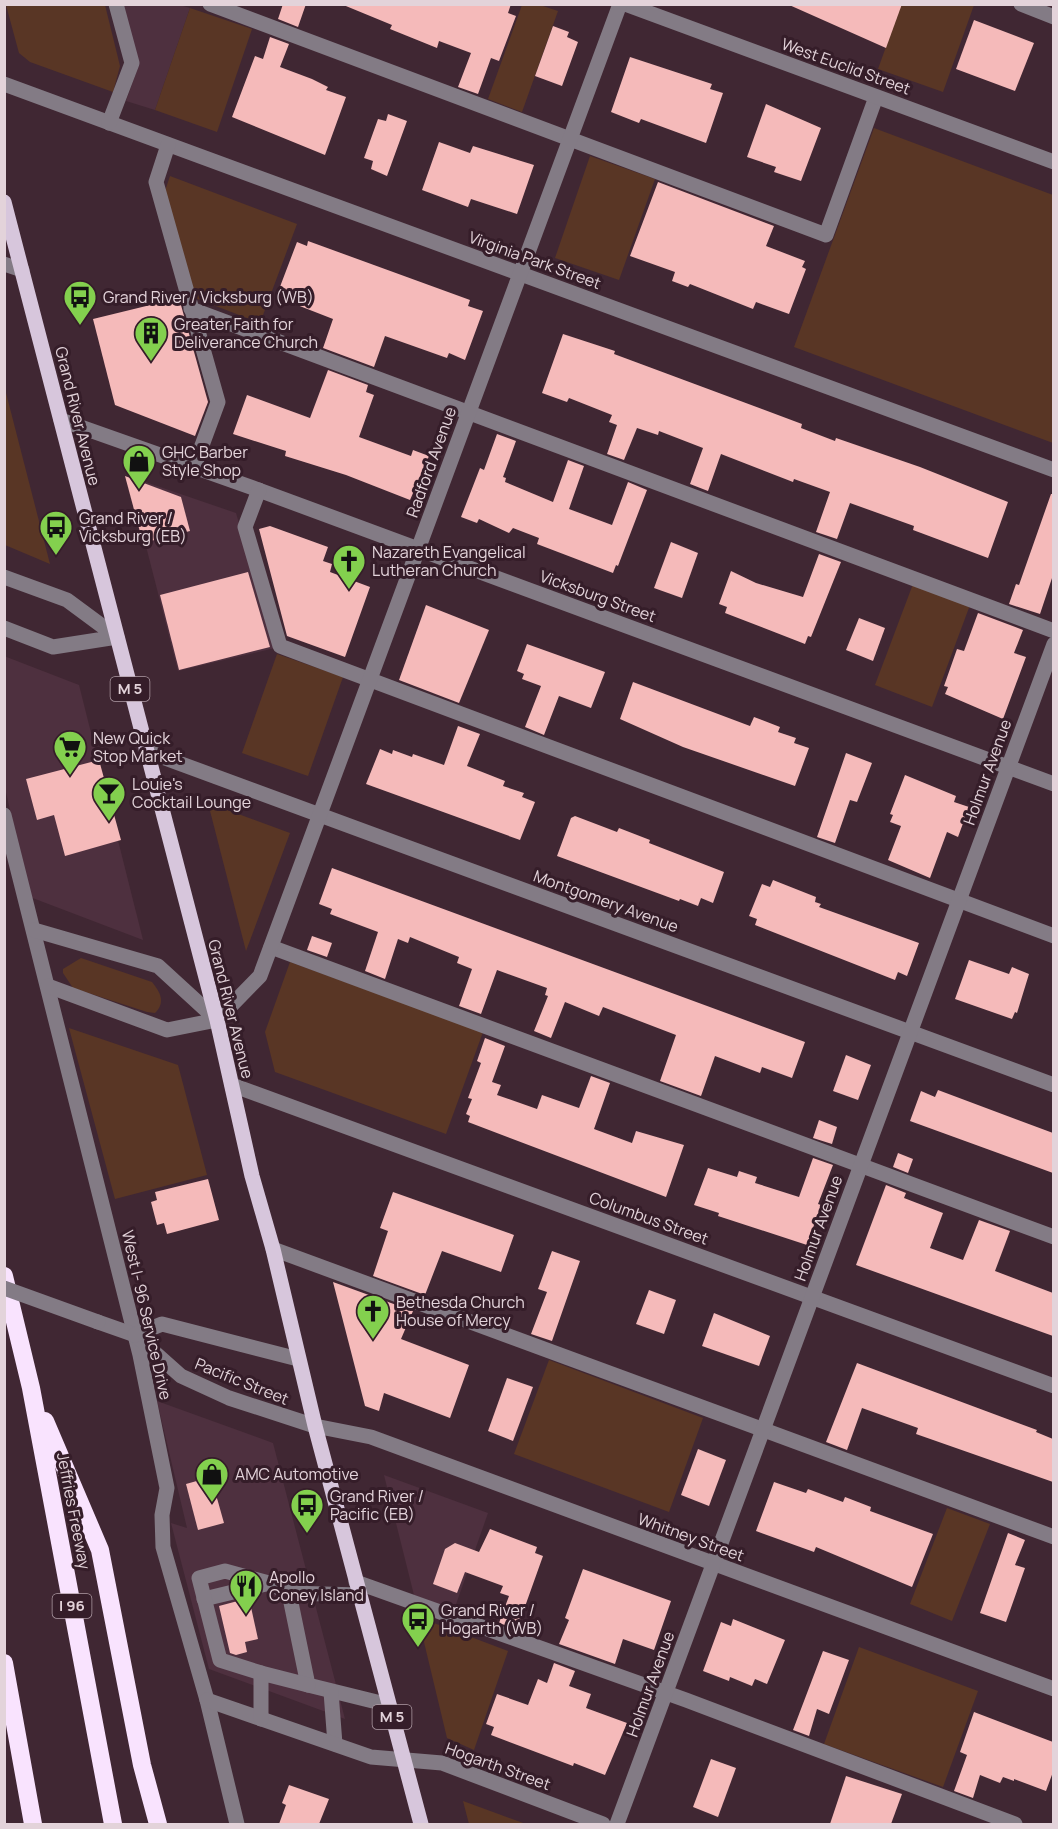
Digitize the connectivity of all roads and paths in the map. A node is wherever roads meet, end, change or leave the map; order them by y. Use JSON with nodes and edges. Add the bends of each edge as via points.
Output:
{"nodes":[{"id":1,"x":116,"y":4,"type":"edge"},
{"id":2,"x":210,"y":4,"type":"edge"},
{"id":3,"x":620,"y":4,"type":"edge"},
{"id":4,"x":625,"y":4,"type":"edge"},
{"id":5,"x":1021,"y":4,"type":"edge"},
{"id":6,"x":1053,"y":17,"type":"edge"},
{"id":7,"x":4,"y":84,"type":"edge"},
{"id":8,"x":876,"y":97,"type":"junction"},
{"id":9,"x":109,"y":123,"type":"junction"},
{"id":10,"x":570,"y":139,"type":"junction"},
{"id":11,"x":168,"y":145,"type":"junction"},
{"id":12,"x":1053,"y":162,"type":"edge"},
{"id":13,"x":4,"y":202,"type":"edge"},
{"id":14,"x":4,"y":264,"type":"edge"},
{"id":15,"x":22,"y":270,"type":"junction"},
{"id":16,"x":520,"y":274,"type":"junction"},
{"id":17,"x":191,"y":309,"type":"junction"},
{"id":18,"x":469,"y":412,"type":"junction"},
{"id":19,"x":61,"y":420,"type":"junction"},
{"id":20,"x":194,"y":467,"type":"junction"},
{"id":21,"x":1053,"y":470,"type":"edge"},
{"id":22,"x":259,"y":490,"type":"junction"},
{"id":23,"x":418,"y":549,"type":"junction"},
{"id":24,"x":4,"y":577,"type":"edge"},
{"id":25,"x":4,"y":628,"type":"edge"},
{"id":26,"x":1053,"y":631,"type":"edge"},
{"id":27,"x":117,"y":637,"type":"junction"},
{"id":28,"x":1053,"y":644,"type":"edge"},
{"id":29,"x":369,"y":681,"type":"junction"},
{"id":30,"x":146,"y":751,"type":"junction"},
{"id":31,"x":1008,"y":767,"type":"junction"},
{"id":32,"x":1053,"y":784,"type":"edge"},
{"id":33,"x":4,"y":815,"type":"edge"},
{"id":34,"x":319,"y":815,"type":"junction"},
{"id":35,"x":958,"y":901,"type":"junction"},
{"id":36,"x":34,"y":930,"type":"junction"},
{"id":37,"x":1053,"y":936,"type":"edge"},
{"id":38,"x":271,"y":947,"type":"junction"},
{"id":39,"x":48,"y":987,"type":"junction"},
{"id":40,"x":217,"y":1020,"type":"junction"},
{"id":41,"x":910,"y":1032,"type":"junction"},
{"id":42,"x":232,"y":1085,"type":"junction"},
{"id":43,"x":1053,"y":1085,"type":"edge"},
{"id":44,"x":860,"y":1166,"type":"junction"},
{"id":45,"x":1053,"y":1237,"type":"edge"},
{"id":46,"x":273,"y":1249,"type":"junction"},
{"id":47,"x":4,"y":1276,"type":"edge"},
{"id":48,"x":4,"y":1288,"type":"edge"},
{"id":49,"x":811,"y":1297,"type":"junction"},
{"id":50,"x":135,"y":1335,"type":"junction"},
{"id":51,"x":298,"y":1359,"type":"junction"},
{"id":52,"x":1053,"y":1386,"type":"edge"},
{"id":53,"x":31,"y":1388,"type":"junction"},
{"id":54,"x":315,"y":1426,"type":"junction"},
{"id":55,"x":763,"y":1430,"type":"junction"},
{"id":56,"x":1053,"y":1537,"type":"edge"},
{"id":57,"x":714,"y":1565,"type":"junction"},
{"id":58,"x":199,"y":1578,"type":"junction"},
{"id":59,"x":173,"y":1582,"type":"junction"},
{"id":60,"x":269,"y":1583,"type":"junction"},
{"id":61,"x":358,"y":1589,"type":"junction"},
{"id":62,"x":289,"y":1593,"type":"junction"},
{"id":63,"x":204,"y":1599,"type":"junction"},
{"id":64,"x":4,"y":1663,"type":"edge"},
{"id":65,"x":261,"y":1673,"type":"junction"},
{"id":66,"x":308,"y":1685,"type":"junction"},
{"id":67,"x":1053,"y":1689,"type":"edge"},
{"id":68,"x":331,"y":1692,"type":"junction"},
{"id":69,"x":665,"y":1694,"type":"junction"},
{"id":70,"x":207,"y":1700,"type":"junction"},
{"id":71,"x":389,"y":1705,"type":"junction"},
{"id":72,"x":261,"y":1719,"type":"junction"},
{"id":73,"x":335,"y":1744,"type":"junction"},
{"id":74,"x":404,"y":1759,"type":"junction"},
{"id":75,"x":33,"y":1824,"type":"edge"},
{"id":76,"x":113,"y":1824,"type":"edge"},
{"id":77,"x":158,"y":1824,"type":"edge"},
{"id":78,"x":237,"y":1824,"type":"edge"},
{"id":79,"x":421,"y":1824,"type":"edge"},
{"id":80,"x":603,"y":1824,"type":"edge"},
{"id":81,"x":617,"y":1824,"type":"edge"},
{"id":82,"x":1014,"y":1824,"type":"edge"}],
"edges":[{"from":1,"to":9,"type":"street","via":[[132,63]]},
{"from":2,"to":10,"type":"street"},
{"from":3,"to":10,"type":"street","name":"Radford Avenue"},
{"from":4,"to":8,"type":"street","name":"West Euclid Street"},
{"from":5,"to":6,"type":"street"},
{"from":7,"to":9,"type":"street","name":"Virginia Park Street"},
{"from":8,"to":10,"type":"street","via":[[826,235]]},
{"from":8,"to":12,"type":"street","name":"West Euclid Street"},
{"from":9,"to":11,"type":"street","name":"Virginia Park Street"},
{"from":10,"to":16,"type":"street","name":"Radford Avenue"},
{"from":11,"to":16,"type":"street","name":"Virginia Park Street"},
{"from":11,"to":17,"type":"street","via":[[156,182]]},
{"from":13,"to":15,"type":"main road","name":"Grand River Avenue","number":"M 5"},
{"from":14,"to":15,"type":"street"},
{"from":15,"to":19,"type":"main road","name":"Grand River Avenue","number":"M 5"},
{"from":16,"to":18,"type":"street","name":"Radford Avenue"},
{"from":16,"to":21,"type":"street","name":"Virginia Park Street"},
{"from":17,"to":18,"type":"street"},
{"from":17,"to":20,"type":"street","via":[[218,402]]},
{"from":18,"to":23,"type":"street","name":"Radford Avenue"},
{"from":18,"to":26,"type":"street"},
{"from":19,"to":20,"type":"street","name":"Vicksburg Street"},
{"from":19,"to":27,"type":"main road","name":"Grand River Avenue","number":"M 5"},
{"from":20,"to":22,"type":"street","name":"Vicksburg Street"},
{"from":22,"to":23,"type":"street","name":"Vicksburg Street"},
{"from":22,"to":29,"type":"street","via":[[245,527],[280,646]]},
{"from":23,"to":29,"type":"street","name":"Radford Avenue"},
{"from":23,"to":31,"type":"street","name":"Vicksburg Street"},
{"from":24,"to":27,"type":"street","via":[[67,600]]},
{"from":25,"to":27,"type":"street","via":[[53,647]]},
{"from":27,"to":30,"type":"main road","name":"Grand River Avenue","number":"M 5"},
{"from":28,"to":31,"type":"street","name":"Holmur Avenue"},
{"from":29,"to":34,"type":"street","name":"Radford Avenue"},
{"from":29,"to":35,"type":"street"},
{"from":30,"to":34,"type":"street","name":"Montgomery Avenue"},
{"from":30,"to":40,"type":"main road","name":"Grand River Avenue","number":"M 5"},
{"from":31,"to":32,"type":"street","name":"Vicksburg Street"},
{"from":31,"to":35,"type":"street","name":"Holmur Avenue"},
{"from":33,"to":36,"type":"street","name":"West I- 96 Service Drive"},
{"from":34,"to":38,"type":"street","name":"Radford Avenue"},
{"from":34,"to":41,"type":"street","name":"Montgomery Avenue"},
{"from":35,"to":37,"type":"street"},
{"from":35,"to":41,"type":"street","name":"Holmur Avenue"},
{"from":36,"to":39,"type":"street","name":"West I- 96 Service Drive"},
{"from":36,"to":40,"type":"street","via":[[158,966]]},
{"from":38,"to":40,"type":"street","name":"Radford Avenue","via":[[260,976]]},
{"from":38,"to":44,"type":"street"},
{"from":39,"to":40,"type":"street","via":[[167,1030]]},
{"from":39,"to":50,"type":"street","name":"West I- 96 Service Drive"},
{"from":40,"to":42,"type":"main road","name":"Grand River Avenue","number":"M 5"},
{"from":41,"to":43,"type":"street","name":"Montgomery Avenue"},
{"from":41,"to":44,"type":"street","name":"Holmur Avenue"},
{"from":42,"to":46,"type":"main road","name":"Grand River Avenue","number":"M 5"},
{"from":42,"to":49,"type":"street","name":"Columbus Street"},
{"from":44,"to":45,"type":"street"},
{"from":44,"to":49,"type":"street","name":"Holmur Avenue"},
{"from":46,"to":51,"type":"main road","name":"Grand River Avenue","number":"M 5"},
{"from":46,"to":55,"type":"street"},
{"from":47,"to":53,"type":"highway","name":"Jeffries Freeway","number":"I 96"},
{"from":48,"to":50,"type":"street","name":"Pacific Street","bridge":true},
{"from":49,"to":52,"type":"street","name":"Columbus Street"},
{"from":49,"to":55,"type":"street","name":"Holmur Avenue"},
{"from":50,"to":51,"type":"street","name":"Pacific Street","via":[[162,1324]]},
{"from":50,"to":54,"type":"street","name":"Pacific Street","via":[[181,1376],[275,1415]]},
{"from":50,"to":59,"type":"street","name":"West I- 96 Service Drive","via":[[167,1488],[162,1515],[163,1547]]},
{"from":51,"to":54,"type":"main road","name":"Grand River Avenue","number":"M 5"},
{"from":53,"to":76,"type":"highway","name":"Jeffries Freeway","number":"I 96"},
{"from":53,"to":77,"type":"highway","via":[[100,1550],[142,1765]]},
{"from":54,"to":57,"type":"street","name":"Whitney Street","via":[[371,1437]]},
{"from":54,"to":61,"type":"main road","name":"Grand River Avenue","number":"M 5"},
{"from":55,"to":56,"type":"street"},
{"from":55,"to":57,"type":"street","name":"Holmur Avenue"},
{"from":57,"to":67,"type":"street","name":"Whitney Street"},
{"from":57,"to":69,"type":"street","name":"Holmur Avenue"},
{"from":58,"to":59,"type":"street"},
{"from":58,"to":60,"type":"street","via":[[225,1571]]},
{"from":58,"to":63,"type":"street"},
{"from":59,"to":70,"type":"street","name":"West I- 96 Service Drive"},
{"from":60,"to":62,"type":"street"},
{"from":60,"to":63,"type":"street"},
{"from":61,"to":62,"type":"street"},
{"from":61,"to":69,"type":"street"},
{"from":61,"to":71,"type":"main road","name":"Grand River Avenue","number":"M 5"},
{"from":62,"to":66,"type":"street"},
{"from":63,"to":65,"type":"street","via":[[220,1660]]},
{"from":64,"to":75,"type":"highway"},
{"from":65,"to":66,"type":"street"},
{"from":65,"to":72,"type":"street"},
{"from":66,"to":68,"type":"street"},
{"from":68,"to":71,"type":"street"},
{"from":68,"to":73,"type":"street"},
{"from":69,"to":81,"type":"street","name":"Holmur Avenue"},
{"from":69,"to":82,"type":"street"},
{"from":70,"to":72,"type":"street","name":"Hogarth Street"},
{"from":70,"to":78,"type":"street","name":"West I- 96 Service Drive"},
{"from":71,"to":74,"type":"main road","name":"Grand River Avenue","number":"M 5"},
{"from":72,"to":73,"type":"street","name":"Hogarth Street"},
{"from":73,"to":74,"type":"street","name":"Hogarth Street","via":[[371,1757]]},
{"from":74,"to":79,"type":"main road","name":"Grand River Avenue","number":"M 5"},
{"from":74,"to":80,"type":"street","name":"Hogarth Street","via":[[442,1763]]}]}
